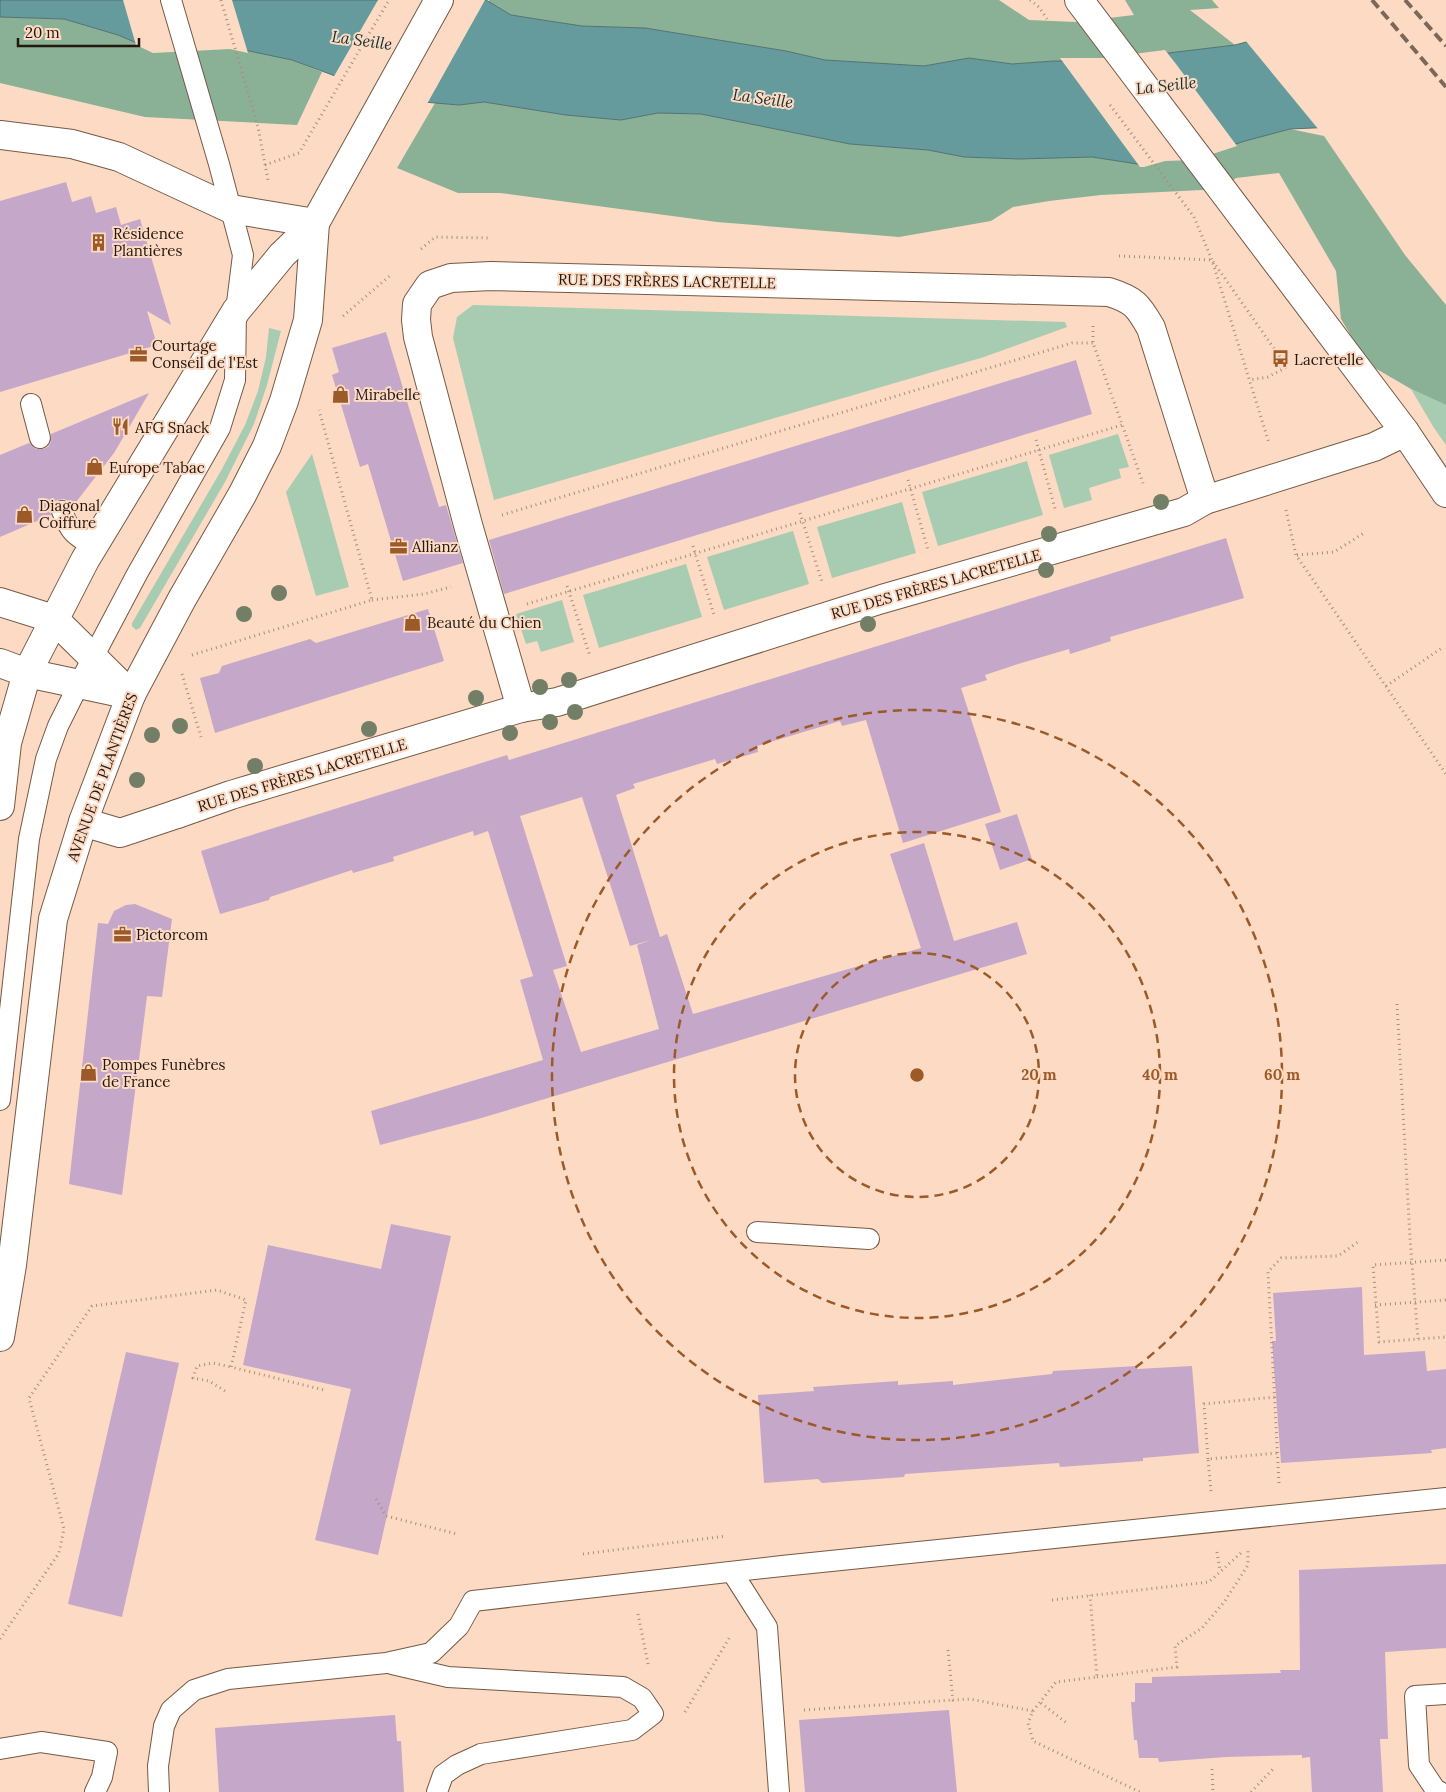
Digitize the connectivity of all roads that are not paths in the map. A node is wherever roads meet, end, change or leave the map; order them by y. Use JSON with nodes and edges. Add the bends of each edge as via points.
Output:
{"nodes":[{"id":1,"x":171,"y":0,"type":"edge"},
{"id":2,"x":439,"y":0,"type":"edge"},
{"id":3,"x":1079,"y":0,"type":"edge"},
{"id":4,"x":0,"y":135,"type":"edge"},
{"id":5,"x":231,"y":208,"type":"junction"},
{"id":6,"x":315,"y":223,"type":"junction"},
{"id":7,"x":236,"y":311,"type":"junction"},
{"id":8,"x":31,"y":404,"type":"dead end"},
{"id":9,"x":1405,"y":432,"type":"junction"},
{"id":10,"x":40,"y":438,"type":"dead end"},
{"id":11,"x":1446,"y":493,"type":"edge"},
{"id":12,"x":1206,"y":500,"type":"junction"},
{"id":13,"x":62,"y":510,"type":"dead end"},
{"id":14,"x":93,"y":546,"type":"junction"},
{"id":15,"x":0,"y":602,"type":"edge"},
{"id":16,"x":54,"y":619,"type":"junction"},
{"id":17,"x":93,"y":658,"type":"junction"},
{"id":18,"x":0,"y":663,"type":"edge"},
{"id":19,"x":27,"y":673,"type":"junction"},
{"id":20,"x":79,"y":684,"type":"junction"},
{"id":21,"x":131,"y":695,"type":"junction"},
{"id":22,"x":522,"y":708,"type":"junction"},
{"id":23,"x":0,"y":806,"type":"edge"},
{"id":24,"x":83,"y":822,"type":"junction"},
{"id":25,"x":0,"y":1100,"type":"edge"},
{"id":26,"x":757,"y":1232,"type":"dead end"},
{"id":27,"x":869,"y":1240,"type":"dead end"},
{"id":28,"x":0,"y":1337,"type":"edge"},
{"id":29,"x":1446,"y":1498,"type":"edge"},
{"id":30,"x":732,"y":1572,"type":"junction"},
{"id":31,"x":386,"y":1663,"type":"junction"},
{"id":32,"x":1446,"y":1694,"type":"edge"},
{"id":33,"x":0,"y":1749,"type":"edge"},
{"id":34,"x":95,"y":1792,"type":"edge"},
{"id":35,"x":159,"y":1792,"type":"edge"},
{"id":36,"x":437,"y":1792,"type":"edge"},
{"id":37,"x":779,"y":1792,"type":"edge"},
{"id":38,"x":1440,"y":1792,"type":"edge"}],
"edges":[{"from":1,"to":5,"type":"lane","name":"AVENUE DE PLANTIÈRES"},
{"from":2,"to":6,"type":"street","name":"AVENUE DE PLANTIÈRES"},
{"from":3,"to":9,"type":"street"},
{"from":4,"to":5,"type":"street","via":[[72,144],[119,157]]},
{"from":5,"to":6,"type":"street"},
{"from":5,"to":7,"type":"lane","name":"AVENUE DE PLANTIÈRES","via":[[243,255]]},
{"from":6,"to":7,"type":"street","name":"AVENUE DE PLANTIÈRES","via":[[282,255]]},
{"from":6,"to":21,"type":"street","name":"AVENUE DE PLANTIÈRES","via":[[308,320],[267,446]]},
{"from":7,"to":14,"type":"street","name":"AVENUE DE PLANTIÈRES"},
{"from":7,"to":17,"type":"lane","name":"AVENUE DE PLANTIÈRES","via":[[235,380],[220,428]]},
{"from":8,"to":10,"type":"lane"},
{"from":9,"to":11,"type":"street"},
{"from":9,"to":12,"type":"street","name":"RUE DES FRÈRES LACRETELLE","via":[[1374,447]]},
{"from":12,"to":22,"type":"street","name":"RUE DES FRÈRES LACRETELLE","via":[[1184,512],[882,599],[557,702]]},
{"from":12,"to":22,"type":"street","name":"RUE DES FRÈRES LACRETELLE","via":[[1151,328],[1140,309],[1127,298],[1109,292],[491,276],[452,278],[430,285],[417,304],[418,337],[468,525]]},
{"from":13,"to":14,"type":"lane","via":[[68,528]]},
{"from":14,"to":16,"type":"street","name":"AVENUE DE PLANTIÈRES"},
{"from":15,"to":16,"type":"street"},
{"from":16,"to":17,"type":"street"},
{"from":16,"to":19,"type":"street","name":"AVENUE DE PLANTIÈRES"},
{"from":17,"to":20,"type":"lane","name":"AVENUE DE PLANTIÈRES"},
{"from":17,"to":21,"type":"street"},
{"from":18,"to":19,"type":"street"},
{"from":19,"to":20,"type":"street"},
{"from":19,"to":23,"type":"street","name":"AVENUE DE PLANTIÈRES","via":[[7,743]]},
{"from":20,"to":21,"type":"street"},
{"from":20,"to":25,"type":"lane","name":"AVENUE DE PLANTIÈRES","via":[[46,759],[30,839]]},
{"from":21,"to":24,"type":"street","name":"AVENUE DE PLANTIÈRES"},
{"from":22,"to":24,"type":"street","name":"RUE DES FRÈRES LACRETELLE","via":[[231,795],[120,833]]},
{"from":24,"to":28,"type":"street","name":"AVENUE DE PLANTIÈRES","via":[[53,920],[12,1265]]},
{"from":26,"to":27,"type":"lane"},
{"from":29,"to":30,"type":"lane"},
{"from":30,"to":31,"type":"lane","via":[[473,1601],[460,1626],[431,1653]]},
{"from":30,"to":37,"type":"lane","via":[[766,1627]]},
{"from":31,"to":35,"type":"lane","via":[[228,1679],[194,1690],[171,1710],[164,1726],[158,1766]]},
{"from":31,"to":36,"type":"lane","via":[[448,1678],[623,1687],[642,1698],[653,1714],[632,1730],[481,1754],[443,1775]]},
{"from":32,"to":38,"type":"lane","via":[[1415,1696],[1419,1765]]},
{"from":33,"to":34,"type":"lane","via":[[41,1742],[107,1752]]}]}
